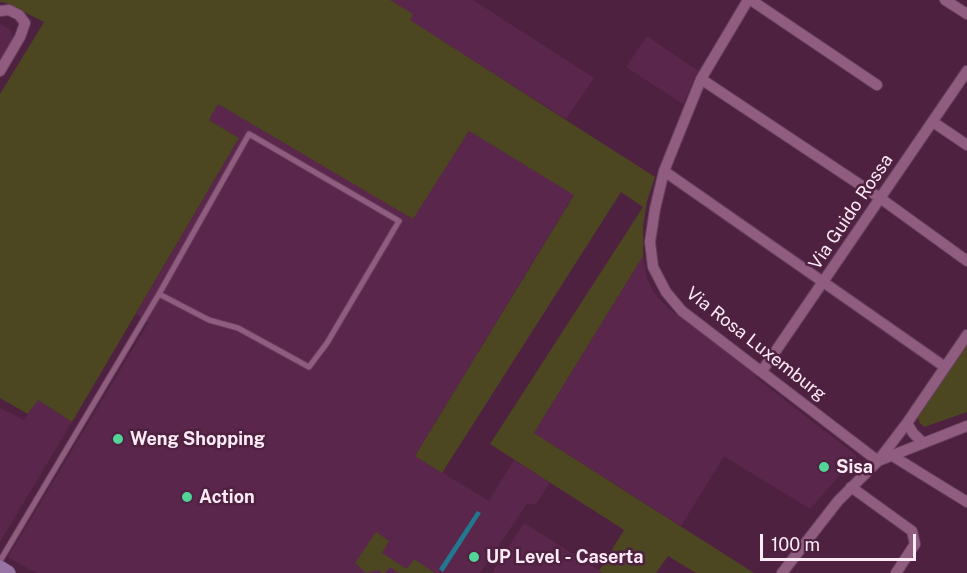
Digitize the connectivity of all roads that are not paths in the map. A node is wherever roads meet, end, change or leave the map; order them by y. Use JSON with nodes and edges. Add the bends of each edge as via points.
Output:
{"nodes":[{"id":1,"x":750,"y":0,"type":"edge"},
{"id":2,"x":945,"y":0,"type":"edge"},
{"id":3,"x":0,"y":11,"type":"edge"},
{"id":4,"x":967,"y":15,"type":"edge"},
{"id":5,"x":0,"y":71,"type":"edge"},
{"id":6,"x":967,"y":71,"type":"edge"},
{"id":7,"x":701,"y":79,"type":"junction"},
{"id":8,"x":877,"y":85,"type":"dead end"},
{"id":9,"x":933,"y":122,"type":"junction"},
{"id":10,"x":967,"y":145,"type":"edge"},
{"id":11,"x":664,"y":171,"type":"junction"},
{"id":12,"x":880,"y":198,"type":"junction"},
{"id":13,"x":967,"y":261,"type":"edge"},
{"id":14,"x":823,"y":282,"type":"junction"},
{"id":15,"x":159,"y":294,"type":"junction"},
{"id":16,"x":967,"y":335,"type":"edge"},
{"id":17,"x":945,"y":367,"type":"junction"},
{"id":18,"x":762,"y":371,"type":"junction"},
{"id":19,"x":907,"y":423,"type":"junction"},
{"id":20,"x":967,"y":426,"type":"edge"},
{"id":21,"x":922,"y":442,"type":"junction"},
{"id":22,"x":891,"y":455,"type":"junction"},
{"id":23,"x":878,"y":461,"type":"junction"},
{"id":24,"x":851,"y":488,"type":"junction"},
{"id":25,"x":967,"y":502,"type":"edge"},
{"id":26,"x":0,"y":561,"type":"edge"},
{"id":27,"x":0,"y":568,"type":"edge"},
{"id":28,"x":9,"y":573,"type":"edge"},
{"id":29,"x":782,"y":573,"type":"edge"},
{"id":30,"x":897,"y":573,"type":"edge"}],
"edges":[{"from":1,"to":7,"type":"street","name":"Via Rosa Luxemburg"},
{"from":1,"to":8,"type":"street"},
{"from":2,"to":4,"type":"street"},
{"from":3,"to":5,"type":"street","via":[[20,15],[25,23]]},
{"from":6,"to":9,"type":"street","name":"Via Guido Rossa"},
{"from":7,"to":11,"type":"street","name":"Via Rosa Luxemburg"},
{"from":7,"to":12,"type":"street"},
{"from":9,"to":10,"type":"street"},
{"from":9,"to":12,"type":"street","name":"Via Guido Rossa"},
{"from":11,"to":14,"type":"street"},
{"from":11,"to":18,"type":"street","name":"Via Rosa Luxemburg","via":[[650,242],[653,267],[682,311]]},
{"from":12,"to":13,"type":"street"},
{"from":12,"to":14,"type":"street","name":"Via Guido Rossa"},
{"from":14,"to":17,"type":"street"},
{"from":14,"to":18,"type":"street","name":"Via Guido Rossa"},
{"from":15,"to":15,"type":"lane","via":[[249,134],[399,221],[309,367],[238,328],[209,320]]},
{"from":15,"to":26,"type":"lane"},
{"from":16,"to":17,"type":"street"},
{"from":17,"to":19,"type":"street"},
{"from":18,"to":23,"type":"street","name":"Via Rosa Luxemburg"},
{"from":19,"to":21,"type":"street"},
{"from":19,"to":23,"type":"street"},
{"from":20,"to":21,"type":"street"},
{"from":21,"to":22,"type":"street"},
{"from":22,"to":23,"type":"street"},
{"from":22,"to":25,"type":"street"},
{"from":23,"to":24,"type":"street"},
{"from":24,"to":29,"type":"street"},
{"from":24,"to":30,"type":"street","via":[[912,531],[915,544]]},
{"from":27,"to":28,"type":"main road"}]}
